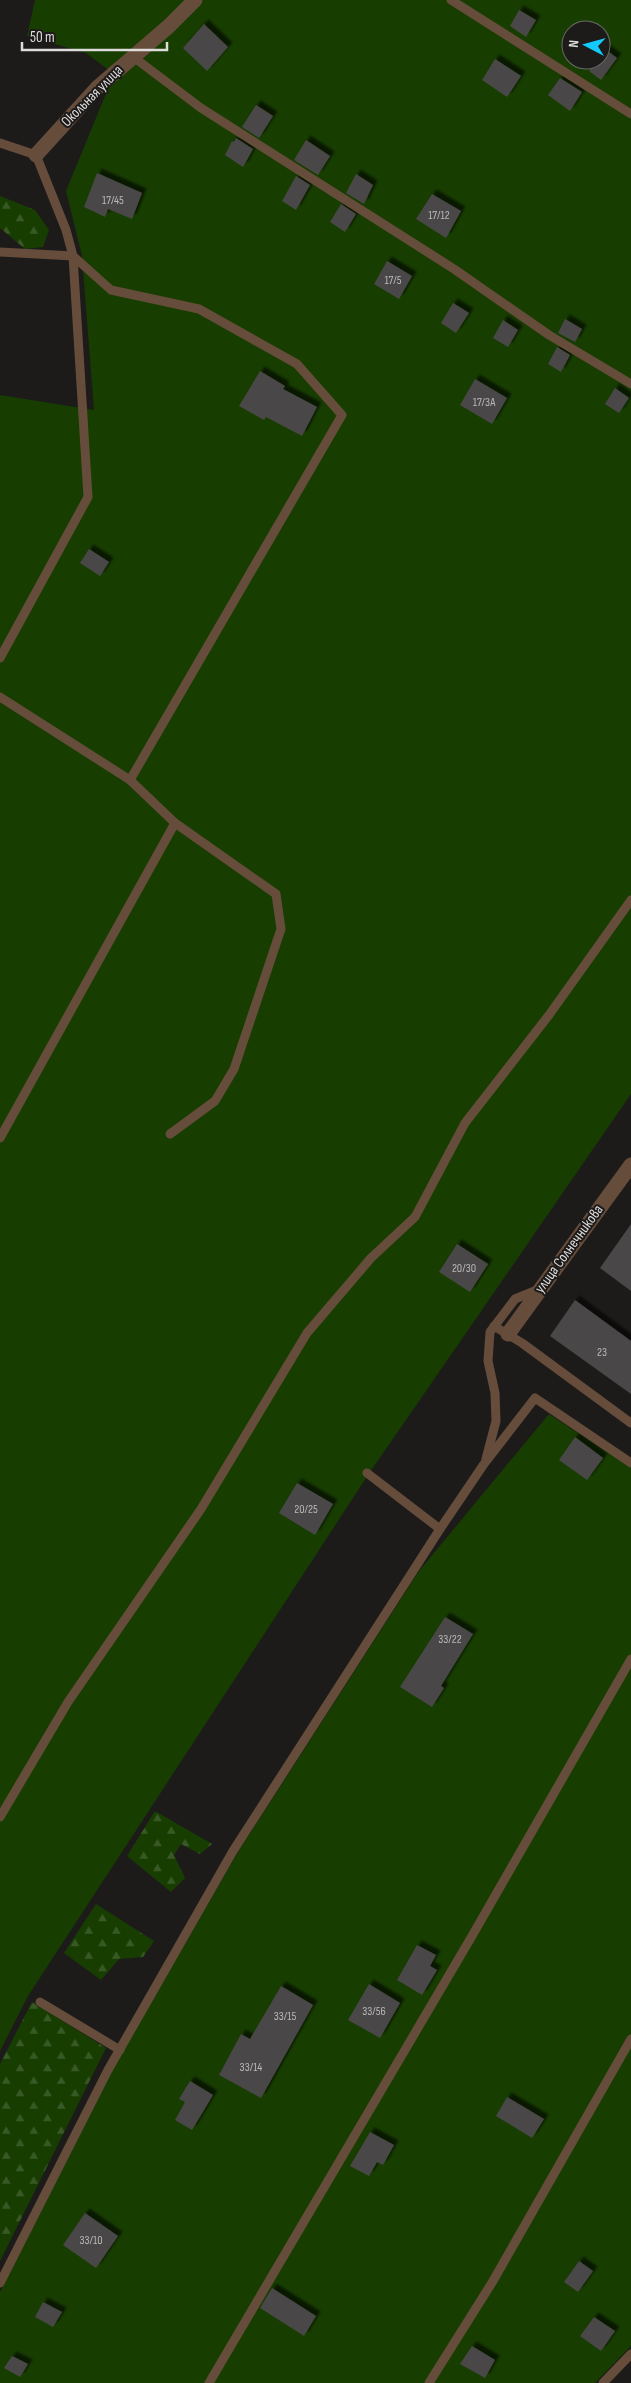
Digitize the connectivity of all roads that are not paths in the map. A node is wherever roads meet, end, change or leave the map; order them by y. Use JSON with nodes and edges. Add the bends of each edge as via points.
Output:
{"nodes":[{"id":1,"x":195,"y":0,"type":"edge"},
{"id":2,"x":451,"y":0,"type":"edge"},
{"id":3,"x":132,"y":56,"type":"junction"},
{"id":4,"x":631,"y":114,"type":"edge"},
{"id":5,"x":0,"y":143,"type":"edge"},
{"id":6,"x":36,"y":155,"type":"junction"},
{"id":7,"x":0,"y":252,"type":"edge"},
{"id":8,"x":74,"y":256,"type":"junction"},
{"id":9,"x":631,"y":384,"type":"edge"},
{"id":10,"x":0,"y":658,"type":"edge"},
{"id":11,"x":0,"y":697,"type":"edge"},
{"id":12,"x":130,"y":780,"type":"junction"},
{"id":13,"x":175,"y":823,"type":"junction"},
{"id":14,"x":631,"y":900,"type":"edge"},
{"id":15,"x":170,"y":1134,"type":"dead end"},
{"id":16,"x":0,"y":1138,"type":"edge"},
{"id":17,"x":631,"y":1165,"type":"edge"},
{"id":18,"x":540,"y":1289,"type":"junction"},
{"id":19,"x":494,"y":1326,"type":"junction"},
{"id":20,"x":508,"y":1334,"type":"junction"},
{"id":21,"x":631,"y":1423,"type":"edge"},
{"id":22,"x":631,"y":1463,"type":"edge"},
{"id":23,"x":484,"y":1464,"type":"junction"},
{"id":24,"x":367,"y":1474,"type":"dead end"},
{"id":25,"x":440,"y":1529,"type":"junction"},
{"id":26,"x":631,"y":1659,"type":"edge"},
{"id":27,"x":0,"y":1816,"type":"edge"},
{"id":28,"x":40,"y":2002,"type":"dead end"},
{"id":29,"x":631,"y":2039,"type":"edge"},
{"id":30,"x":120,"y":2050,"type":"junction"},
{"id":31,"x":3,"y":2269,"type":"edge"},
{"id":32,"x":0,"y":2283,"type":"edge"},
{"id":33,"x":631,"y":2354,"type":"edge"},
{"id":34,"x":209,"y":2383,"type":"edge"},
{"id":35,"x":430,"y":2383,"type":"edge"},
{"id":36,"x":603,"y":2383,"type":"edge"}],
"edges":[{"from":1,"to":3,"type":"street","name":"Окольная улица"},
{"from":2,"to":4,"type":"lane"},
{"from":3,"to":6,"type":"street","name":"Окольная улица","via":[[97,88]]},
{"from":3,"to":9,"type":"lane","via":[[201,108],[454,269],[548,335]]},
{"from":5,"to":6,"type":"lane"},
{"from":6,"to":8,"type":"lane"},
{"from":7,"to":8,"type":"lane"},
{"from":8,"to":10,"type":"lane","via":[[88,496]]},
{"from":8,"to":12,"type":"lane","via":[[111,290],[199,309],[297,364],[342,415]]},
{"from":11,"to":12,"type":"lane"},
{"from":12,"to":13,"type":"lane"},
{"from":13,"to":15,"type":"lane","via":[[276,894],[281,930],[234,1069],[214,1101]]},
{"from":13,"to":16,"type":"lane"},
{"from":14,"to":27,"type":"lane","via":[[549,1015],[465,1123],[415,1217],[371,1258],[307,1333],[202,1509],[68,1702]]},
{"from":17,"to":18,"type":"street","name":"улица Солнечникова"},
{"from":18,"to":19,"type":"lane","via":[[515,1299]]},
{"from":18,"to":20,"type":"street","name":"улица Солнечникова"},
{"from":19,"to":20,"type":"lane"},
{"from":19,"to":23,"type":"lane","via":[[490,1332],[488,1361],[495,1393],[496,1421]]},
{"from":20,"to":21,"type":"lane"},
{"from":22,"to":23,"type":"lane","via":[[535,1398]]},
{"from":23,"to":25,"type":"lane"},
{"from":24,"to":25,"type":"lane"},
{"from":25,"to":30,"type":"lane","via":[[233,1851]]},
{"from":26,"to":34,"type":"lane"},
{"from":28,"to":30,"type":"lane"},
{"from":29,"to":35,"type":"lane","via":[[493,2281]]},
{"from":30,"to":31,"type":"lane"},
{"from":31,"to":32,"type":"lane"},
{"from":33,"to":36,"type":"lane"}]}
